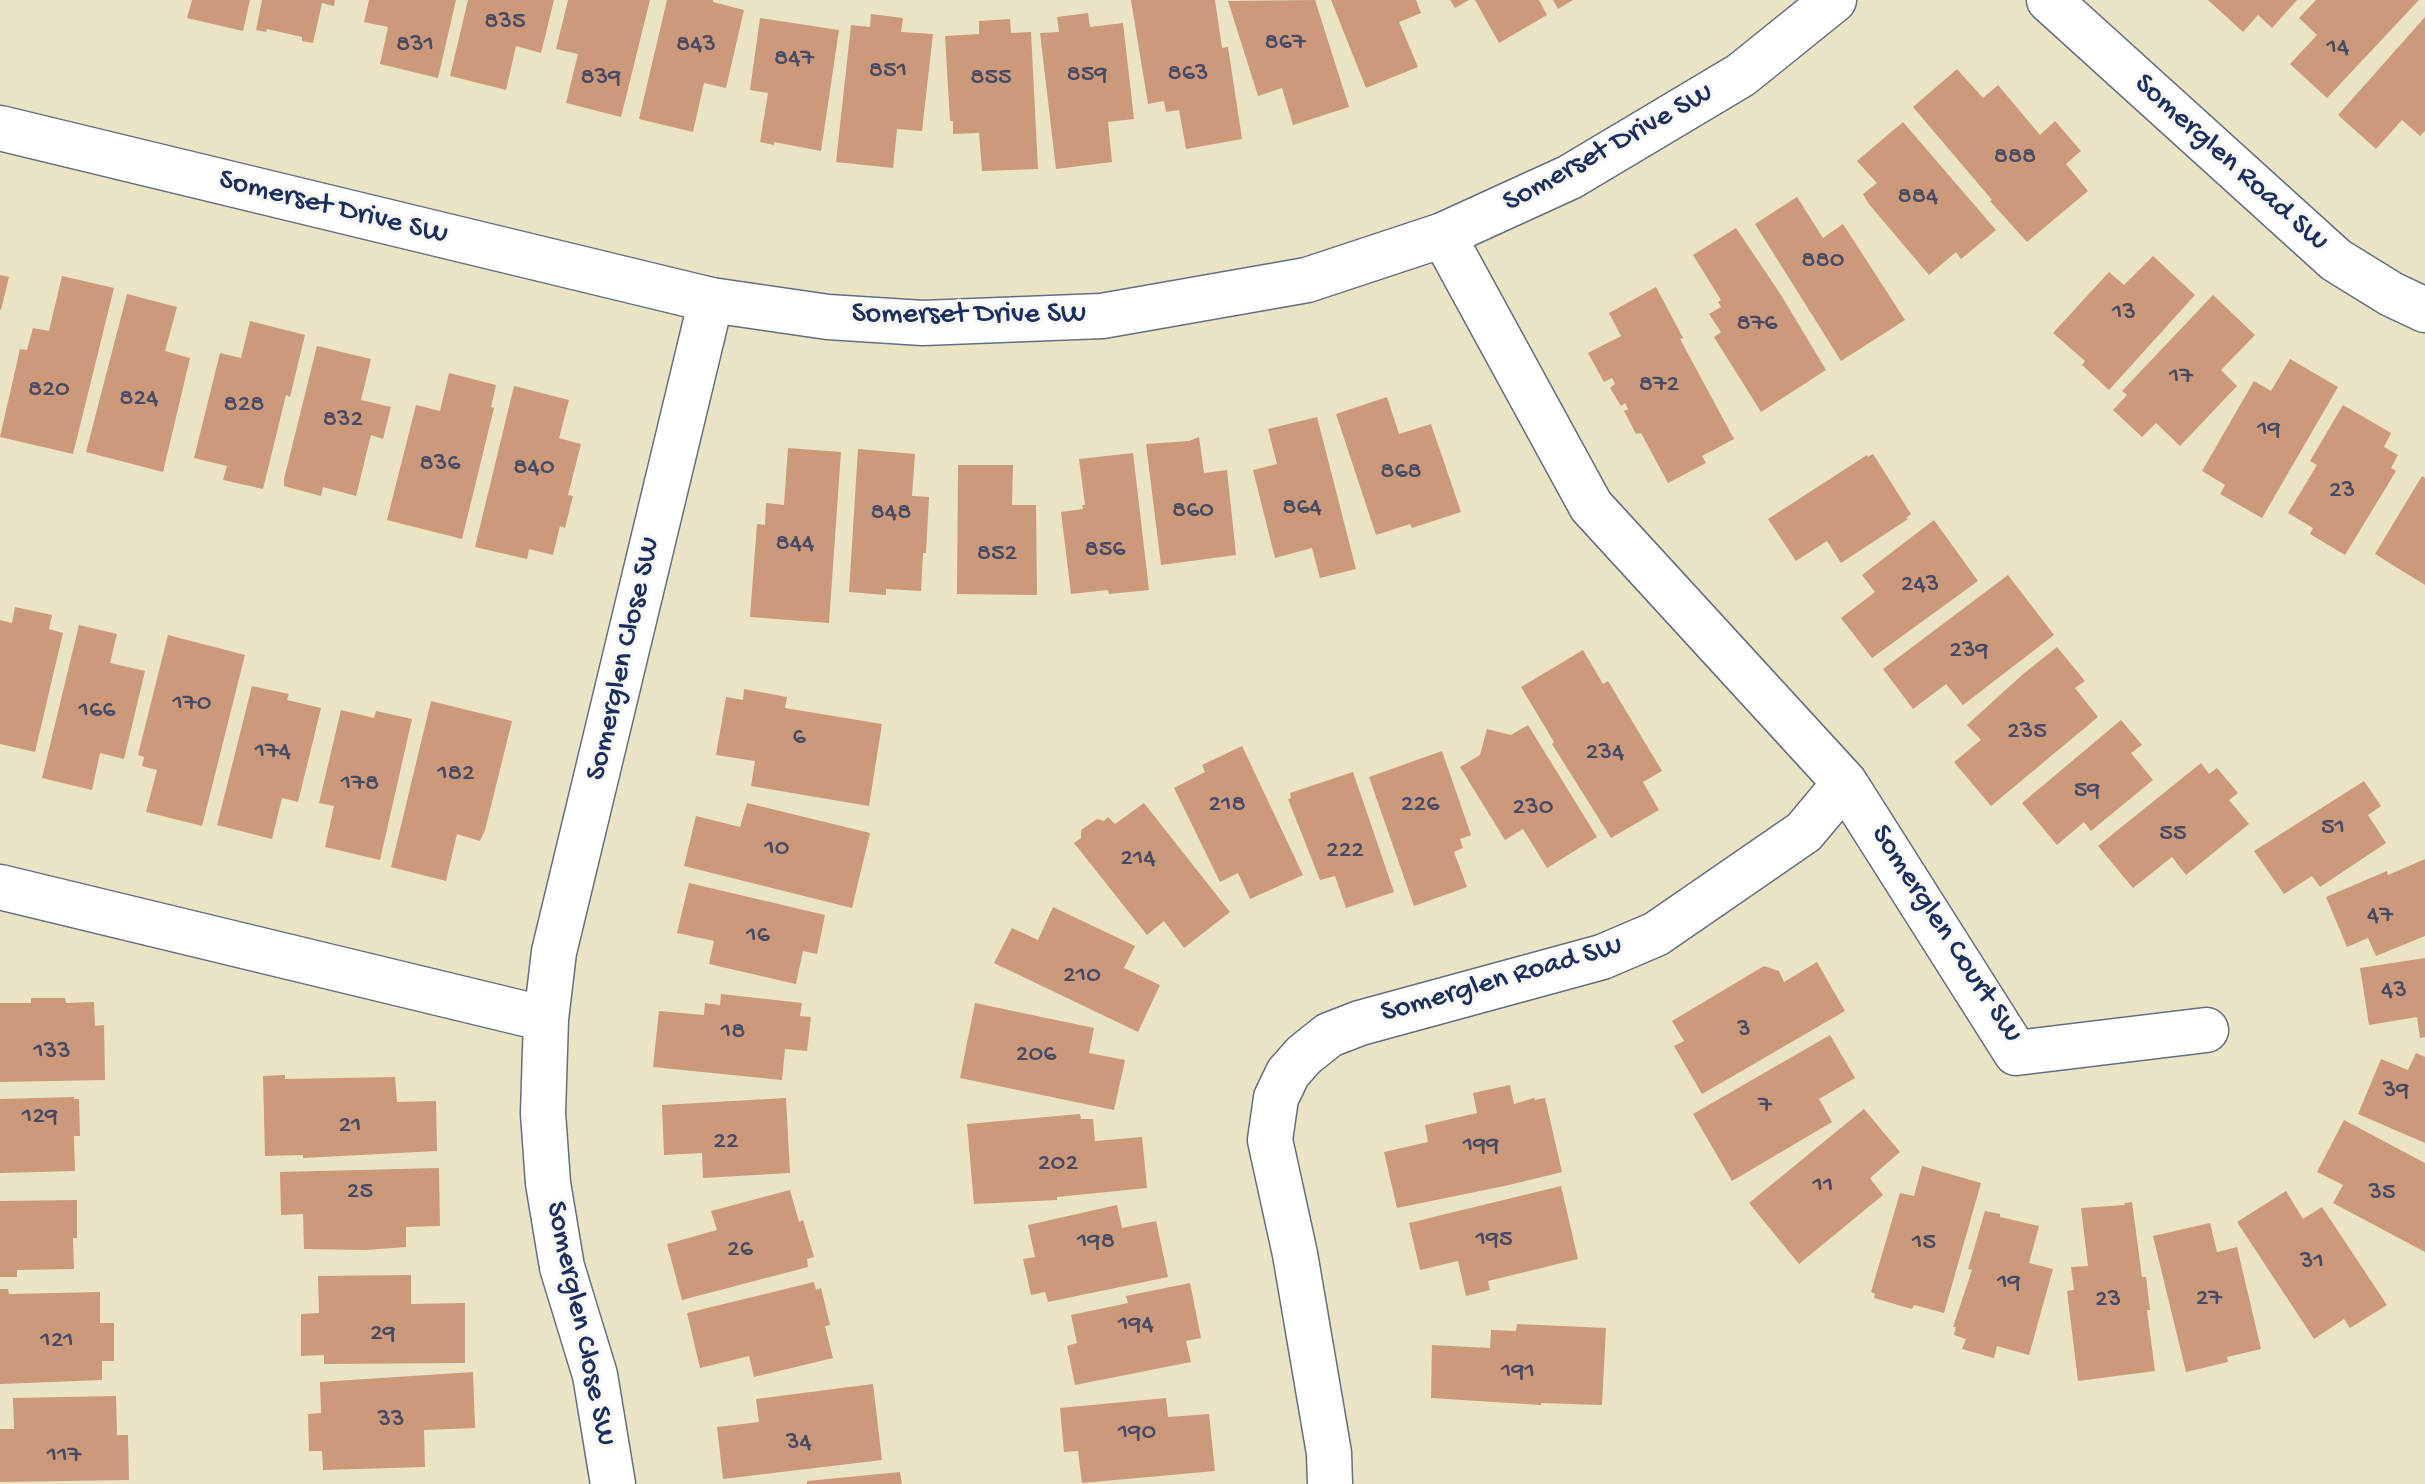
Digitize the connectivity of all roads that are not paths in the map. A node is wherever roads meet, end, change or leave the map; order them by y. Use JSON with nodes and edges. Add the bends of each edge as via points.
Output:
{"nodes":[{"id":1,"x":1834,"y":0,"type":"edge"},
{"id":2,"x":2049,"y":0,"type":"edge"},
{"id":3,"x":0,"y":128,"type":"edge"},
{"id":4,"x":1443,"y":235,"type":"junction"},
{"id":5,"x":711,"y":300,"type":"junction"},
{"id":6,"x":2425,"y":310,"type":"edge"},
{"id":7,"x":1845,"y":783,"type":"junction"},
{"id":8,"x":0,"y":887,"type":"edge"},
{"id":9,"x":546,"y":1019,"type":"junction"},
{"id":10,"x":2206,"y":1030,"type":"dead end"},
{"id":11,"x":613,"y":1484,"type":"edge"},
{"id":12,"x":1330,"y":1484,"type":"edge"}],
"edges":[{"from":1,"to":4,"type":"street","name":"Somerset Drive SW","via":[[1741,75],[1570,177]]},
{"from":2,"to":6,"type":"street","name":"Somerglen Road SW","via":[[2336,260]]},
{"from":3,"to":5,"type":"street","name":"Somerset Drive SW"},
{"from":4,"to":5,"type":"street","name":"Somerset Drive SW","via":[[1307,280],[1102,316],[923,323],[828,317]]},
{"from":4,"to":7,"type":"street","via":[[1591,506]]},
{"from":5,"to":9,"type":"street","name":"Somerglen Close SW","via":[[554,952]]},
{"from":7,"to":10,"type":"street","name":"Somerglen Court SW","via":[[2016,1053]]},
{"from":7,"to":12,"type":"street","name":"Somerglen Road SW","via":[[1804,832],[1656,934],[1602,957],[1360,1023],[1329,1035],[1288,1073],[1276,1098],[1270,1140],[1295,1254]]},
{"from":8,"to":9,"type":"street"},
{"from":9,"to":11,"type":"street","name":"Somerglen Close SW","via":[[543,1113],[548,1183],[562,1267],[595,1375]]}]}
